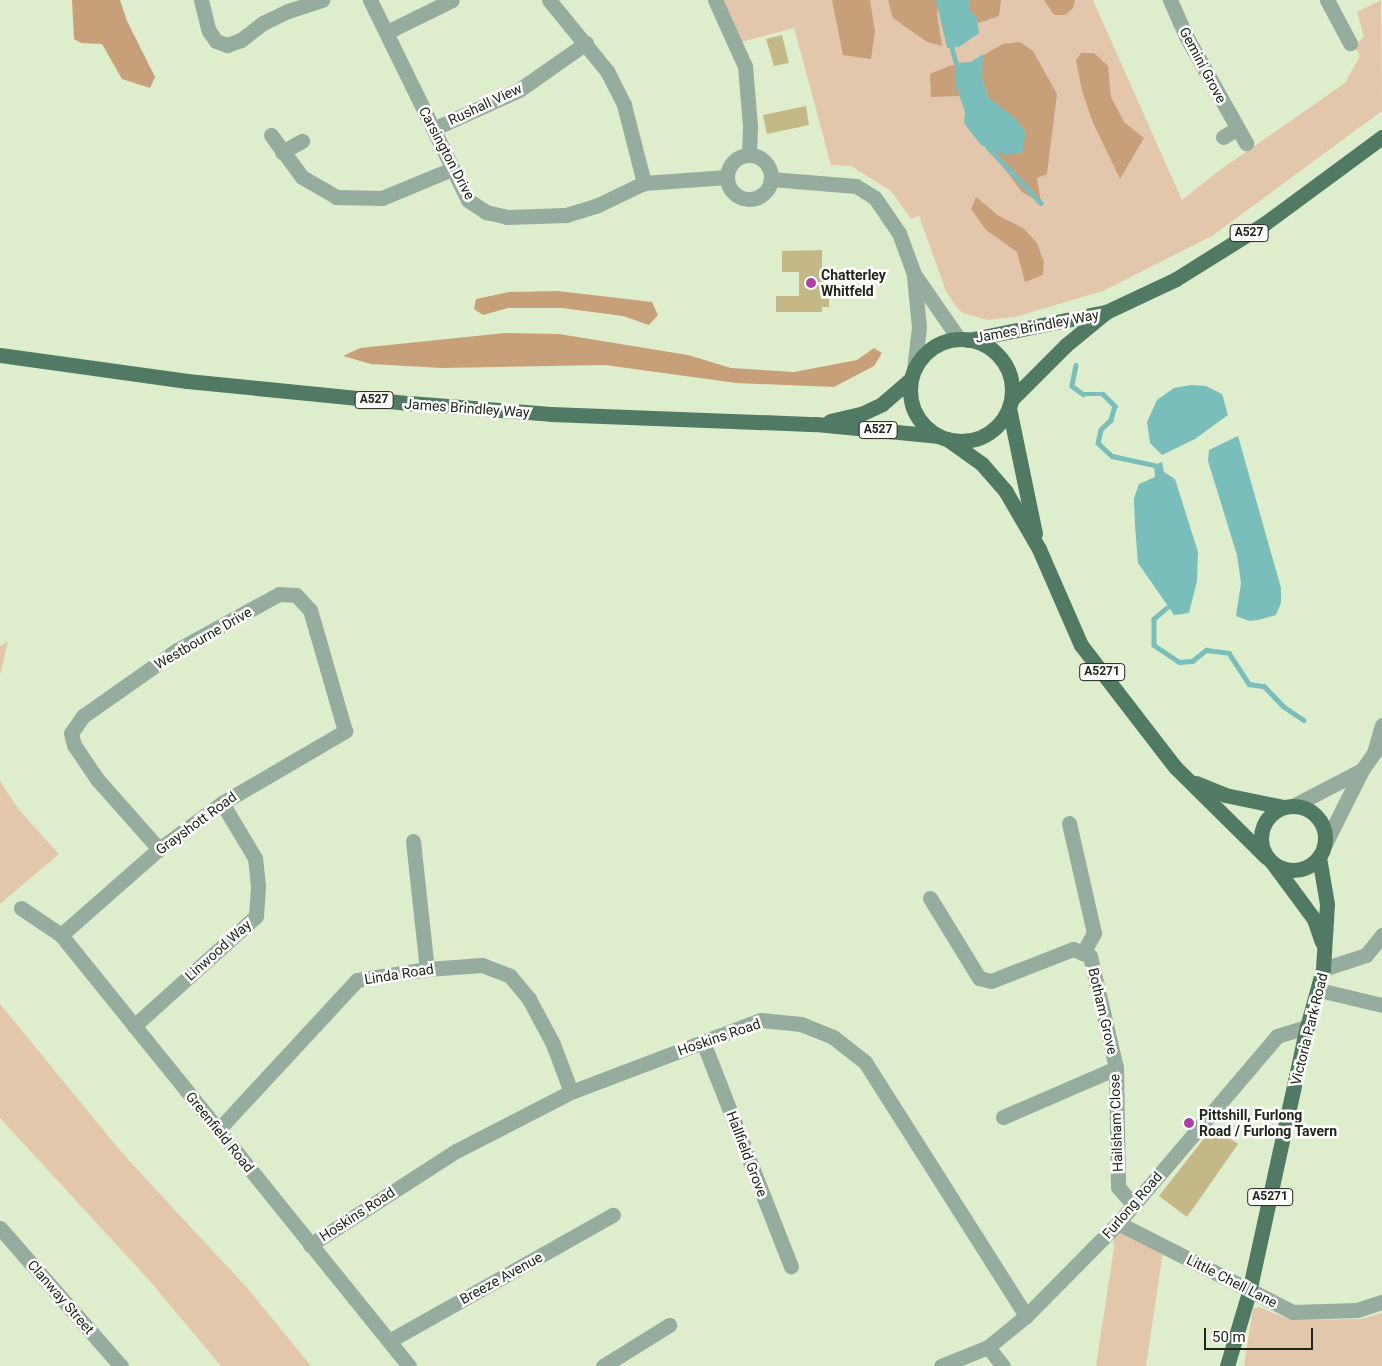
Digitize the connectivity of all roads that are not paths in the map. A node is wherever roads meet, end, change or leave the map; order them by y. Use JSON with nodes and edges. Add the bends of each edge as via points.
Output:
{"nodes":[{"id":1,"x":200,"y":0,"type":"edge"},
{"id":2,"x":322,"y":0,"type":"edge"},
{"id":3,"x":370,"y":0,"type":"edge"},
{"id":4,"x":452,"y":0,"type":"edge"},
{"id":5,"x":549,"y":0,"type":"edge"},
{"id":6,"x":715,"y":0,"type":"edge"},
{"id":7,"x":1170,"y":0,"type":"edge"},
{"id":8,"x":1327,"y":0,"type":"edge"},
{"id":9,"x":387,"y":32,"type":"junction"},
{"id":10,"x":586,"y":43,"type":"junction"},
{"id":11,"x":1350,"y":43,"type":"dead end"},
{"id":12,"x":1238,"y":128,"type":"junction"},
{"id":13,"x":433,"y":129,"type":"junction"},
{"id":14,"x":272,"y":136,"type":"dead end"},
{"id":15,"x":1223,"y":137,"type":"dead end"},
{"id":16,"x":1382,"y":137,"type":"edge"},
{"id":17,"x":302,"y":141,"type":"dead end"},
{"id":18,"x":1246,"y":143,"type":"dead end"},
{"id":19,"x":282,"y":152,"type":"junction"},
{"id":20,"x":749,"y":155,"type":"junction"},
{"id":21,"x":452,"y":169,"type":"junction"},
{"id":22,"x":727,"y":177,"type":"junction"},
{"id":23,"x":771,"y":179,"type":"junction"},
{"id":24,"x":644,"y":183,"type":"junction"},
{"id":25,"x":914,"y":274,"type":"junction"},
{"id":26,"x":1106,"y":312,"type":"junction"},
{"id":27,"x":964,"y":340,"type":"junction"},
{"id":28,"x":0,"y":354,"type":"edge"},
{"id":29,"x":913,"y":374,"type":"junction"},
{"id":30,"x":1010,"y":403,"type":"junction"},
{"id":31,"x":816,"y":424,"type":"junction"},
{"id":32,"x":943,"y":438,"type":"junction"},
{"id":33,"x":1039,"y":549,"type":"junction"},
{"id":34,"x":1382,"y":725,"type":"edge"},
{"id":35,"x":345,"y":731,"type":"joint"},
{"id":36,"x":1362,"y":770,"type":"junction"},
{"id":37,"x":1190,"y":780,"type":"junction"},
{"id":38,"x":222,"y":802,"type":"junction"},
{"id":39,"x":1288,"y":806,"type":"junction"},
{"id":40,"x":1069,"y":823,"type":"dead end"},
{"id":41,"x":413,"y":841,"type":"dead end"},
{"id":42,"x":159,"y":849,"type":"junction"},
{"id":43,"x":1322,"y":852,"type":"junction"},
{"id":44,"x":1270,"y":861,"type":"junction"},
{"id":45,"x":930,"y":898,"type":"dead end"},
{"id":46,"x":21,"y":908,"type":"dead end"},
{"id":47,"x":61,"y":935,"type":"junction"},
{"id":48,"x":1382,"y":935,"type":"edge"},
{"id":49,"x":1083,"y":953,"type":"junction"},
{"id":50,"x":1326,"y":953,"type":"junction"},
{"id":51,"x":427,"y":968,"type":"junction"},
{"id":52,"x":1324,"y":968,"type":"junction"},
{"id":53,"x":1319,"y":990,"type":"junction"},
{"id":54,"x":1382,"y":1005,"type":"edge"},
{"id":55,"x":134,"y":1026,"type":"junction"},
{"id":56,"x":1307,"y":1027,"type":"junction"},
{"id":57,"x":703,"y":1042,"type":"junction"},
{"id":58,"x":1116,"y":1068,"type":"junction"},
{"id":59,"x":571,"y":1092,"type":"junction"},
{"id":60,"x":1003,"y":1117,"type":"dead end"},
{"id":61,"x":219,"y":1129,"type":"junction"},
{"id":62,"x":1133,"y":1204,"type":"junction"},
{"id":63,"x":613,"y":1215,"type":"dead end"},
{"id":64,"x":1118,"y":1223,"type":"junction"},
{"id":65,"x":0,"y":1228,"type":"edge"},
{"id":66,"x":310,"y":1245,"type":"junction"},
{"id":67,"x":791,"y":1266,"type":"dead end"},
{"id":68,"x":1250,"y":1292,"type":"junction"},
{"id":69,"x":1382,"y":1302,"type":"edge"},
{"id":70,"x":1026,"y":1316,"type":"junction"},
{"id":71,"x":669,"y":1325,"type":"dead end"},
{"id":72,"x":388,"y":1341,"type":"junction"},
{"id":73,"x":988,"y":1347,"type":"junction"},
{"id":74,"x":121,"y":1366,"type":"edge"},
{"id":75,"x":409,"y":1366,"type":"edge"},
{"id":76,"x":603,"y":1366,"type":"edge"},
{"id":77,"x":941,"y":1366,"type":"edge"},
{"id":78,"x":1002,"y":1366,"type":"edge"},
{"id":79,"x":1227,"y":1366,"type":"edge"}],
"edges":[{"from":1,"to":2,"type":"street","via":[[208,31],[216,41],[227,45],[288,11]]},
{"from":3,"to":9,"type":"street","name":"Carsington Drive"},
{"from":4,"to":9,"type":"street"},
{"from":5,"to":10,"type":"street"},
{"from":6,"to":20,"type":"street","via":[[745,66]]},
{"from":7,"to":12,"type":"street","name":"Gemini Grove","via":[[1186,36]]},
{"from":8,"to":11,"type":"street"},
{"from":9,"to":13,"type":"street","name":"Carsington Drive"},
{"from":10,"to":13,"type":"street","name":"Rushall View","via":[[519,90]]},
{"from":10,"to":24,"type":"street","via":[[624,105]]},
{"from":12,"to":15,"type":"street"},
{"from":12,"to":18,"type":"street","name":"Gemini Grove"},
{"from":13,"to":21,"type":"street","name":"Carsington Drive"},
{"from":14,"to":19,"type":"street"},
{"from":16,"to":26,"type":"main road","name":"James Brindley Way","number":"A527","via":[[1264,224],[1176,279]]},
{"from":17,"to":19,"type":"street"},
{"from":19,"to":21,"type":"street","via":[[302,177],[317,187],[336,196],[356,200],[382,198]]},
{"from":20,"to":22,"type":"street","via":[[735,160]]},
{"from":20,"to":23,"type":"street","via":[[766,162]]},
{"from":21,"to":24,"type":"street","name":"Carsington Drive","via":[[468,200],[486,212],[507,217],[566,215],[596,206]]},
{"from":22,"to":23,"type":"street","via":[[733,192],[749,199],[764,194]]},
{"from":22,"to":24,"type":"street","name":"Carsington Drive"},
{"from":23,"to":25,"type":"street","via":[[856,186],[875,198],[900,233]]},
{"from":25,"to":27,"type":"street"},
{"from":25,"to":29,"type":"street","via":[[920,327]]},
{"from":26,"to":27,"type":"main road","name":"James Brindley Way","number":"A527"},
{"from":26,"to":30,"type":"main road","name":"James Brindley Way","number":"A527","via":[[1066,345]]},
{"from":27,"to":29,"type":"main road","number":"A527","via":[[939,345],[924,355]]},
{"from":27,"to":30,"type":"main road","via":[[980,343],[1003,360],[1011,378]]},
{"from":28,"to":31,"type":"main road","name":"James Brindley Way","number":"A527","via":[[187,381],[409,404],[551,414]]},
{"from":29,"to":31,"type":"main road","name":"James Brindley Way","number":"A527","via":[[882,404],[861,414]]},
{"from":29,"to":32,"type":"main road","number":"A527","via":[[914,410],[926,427]]},
{"from":30,"to":32,"type":"main road","number":"A527","via":[[993,430],[978,439]]},
{"from":30,"to":33,"type":"main road","number":"A5271"},
{"from":31,"to":32,"type":"main road","name":"James Brindley Way","number":"A527"},
{"from":32,"to":33,"type":"main road","number":"A5271","via":[[982,464],[1006,492]]},
{"from":33,"to":37,"type":"main road","number":"A5271","via":[[1081,645],[1175,767]]},
{"from":34,"to":36,"type":"street","via":[[1374,753]]},
{"from":35,"to":38,"type":"street","name":"Grayshott Road"},
{"from":35,"to":42,"type":"street","name":"Westbourne Drive","via":[[310,610],[296,595],[279,594],[177,650],[83,716],[71,732],[74,745],[97,779]]},
{"from":36,"to":39,"type":"street"},
{"from":36,"to":43,"type":"street"},
{"from":37,"to":39,"type":"main road","number":"A5271","via":[[1225,795]]},
{"from":37,"to":44,"type":"main road","number":"A5271"},
{"from":38,"to":42,"type":"street","name":"Grayshott Road"},
{"from":38,"to":55,"type":"street","name":"Linwood Way","via":[[254,858],[258,886],[256,916]]},
{"from":39,"to":43,"type":"main road","via":[[1310,811],[1318,818],[1324,833]]},
{"from":39,"to":44,"type":"main road","via":[[1267,818],[1262,828],[1260,839]]},
{"from":40,"to":49,"type":"street","via":[[1094,933]]},
{"from":41,"to":51,"type":"street"},
{"from":42,"to":47,"type":"street","name":"Grayshott Road"},
{"from":43,"to":44,"type":"main road","via":[[1301,869],[1291,870]]},
{"from":43,"to":50,"type":"main road","name":"Victoria Park Road","number":"A5271","via":[[1327,904]]},
{"from":44,"to":50,"type":"main road","name":"Victoria Park Road","number":"A5271","via":[[1314,919]]},
{"from":45,"to":49,"type":"street","name":"Botham Grove","via":[[979,978],[992,981],[1073,949]]},
{"from":46,"to":47,"type":"street","name":"Greenfield Road"},
{"from":47,"to":55,"type":"street","name":"Greenfield Road"},
{"from":48,"to":52,"type":"street","via":[[1366,955]]},
{"from":49,"to":58,"type":"street","name":"Botham Grove","via":[[1090,956]]},
{"from":50,"to":52,"type":"main road","name":"Victoria Park Road","number":"A5271"},
{"from":51,"to":59,"type":"street","name":"Linda Road","via":[[482,965],[510,976],[529,999]]},
{"from":51,"to":61,"type":"street","name":"Linda Road","via":[[356,980]]},
{"from":52,"to":53,"type":"main road","name":"Victoria Park Road","number":"A5271"},
{"from":53,"to":54,"type":"street"},
{"from":53,"to":56,"type":"main road","name":"Victoria Park Road","number":"A5271"},
{"from":55,"to":61,"type":"street","name":"Greenfield Road"},
{"from":56,"to":62,"type":"street","name":"Furlong Road","via":[[1277,1036]]},
{"from":56,"to":68,"type":"main road","name":"Victoria Park Road","number":"A5271"},
{"from":57,"to":59,"type":"street","name":"Hoskins Road"},
{"from":57,"to":67,"type":"street","name":"Hallfield Grove"},
{"from":57,"to":70,"type":"street","name":"Hoskins Road","via":[[761,1020],[801,1024],[833,1037],[865,1062]]},
{"from":58,"to":60,"type":"street","name":"Hailsham Close"},
{"from":58,"to":62,"type":"street","name":"Hailsham Close","via":[[1118,1187]]},
{"from":59,"to":66,"type":"street","name":"Hoskins Road","via":[[456,1151]]},
{"from":61,"to":66,"type":"street","name":"Greenfield Road"},
{"from":62,"to":64,"type":"street","name":"Furlong Road"},
{"from":63,"to":72,"type":"street","name":"Breeze Avenue"},
{"from":64,"to":68,"type":"street","name":"Little Chell Lane"},
{"from":64,"to":70,"type":"street","name":"Furlong Road"},
{"from":65,"to":74,"type":"street","name":"Clanway Street"},
{"from":66,"to":72,"type":"street","name":"Greenfield Road"},
{"from":68,"to":69,"type":"street","name":"Little Chell Lane","via":[[1293,1312],[1357,1310]]},
{"from":68,"to":79,"type":"main road","name":"Victoria Park Road","number":"A5271"},
{"from":70,"to":73,"type":"street","name":"Furlong Road"},
{"from":71,"to":76,"type":"street"},
{"from":72,"to":75,"type":"street","name":"Greenfield Road"},
{"from":73,"to":77,"type":"street","name":"Furlong Road"},
{"from":73,"to":78,"type":"street"}]}
